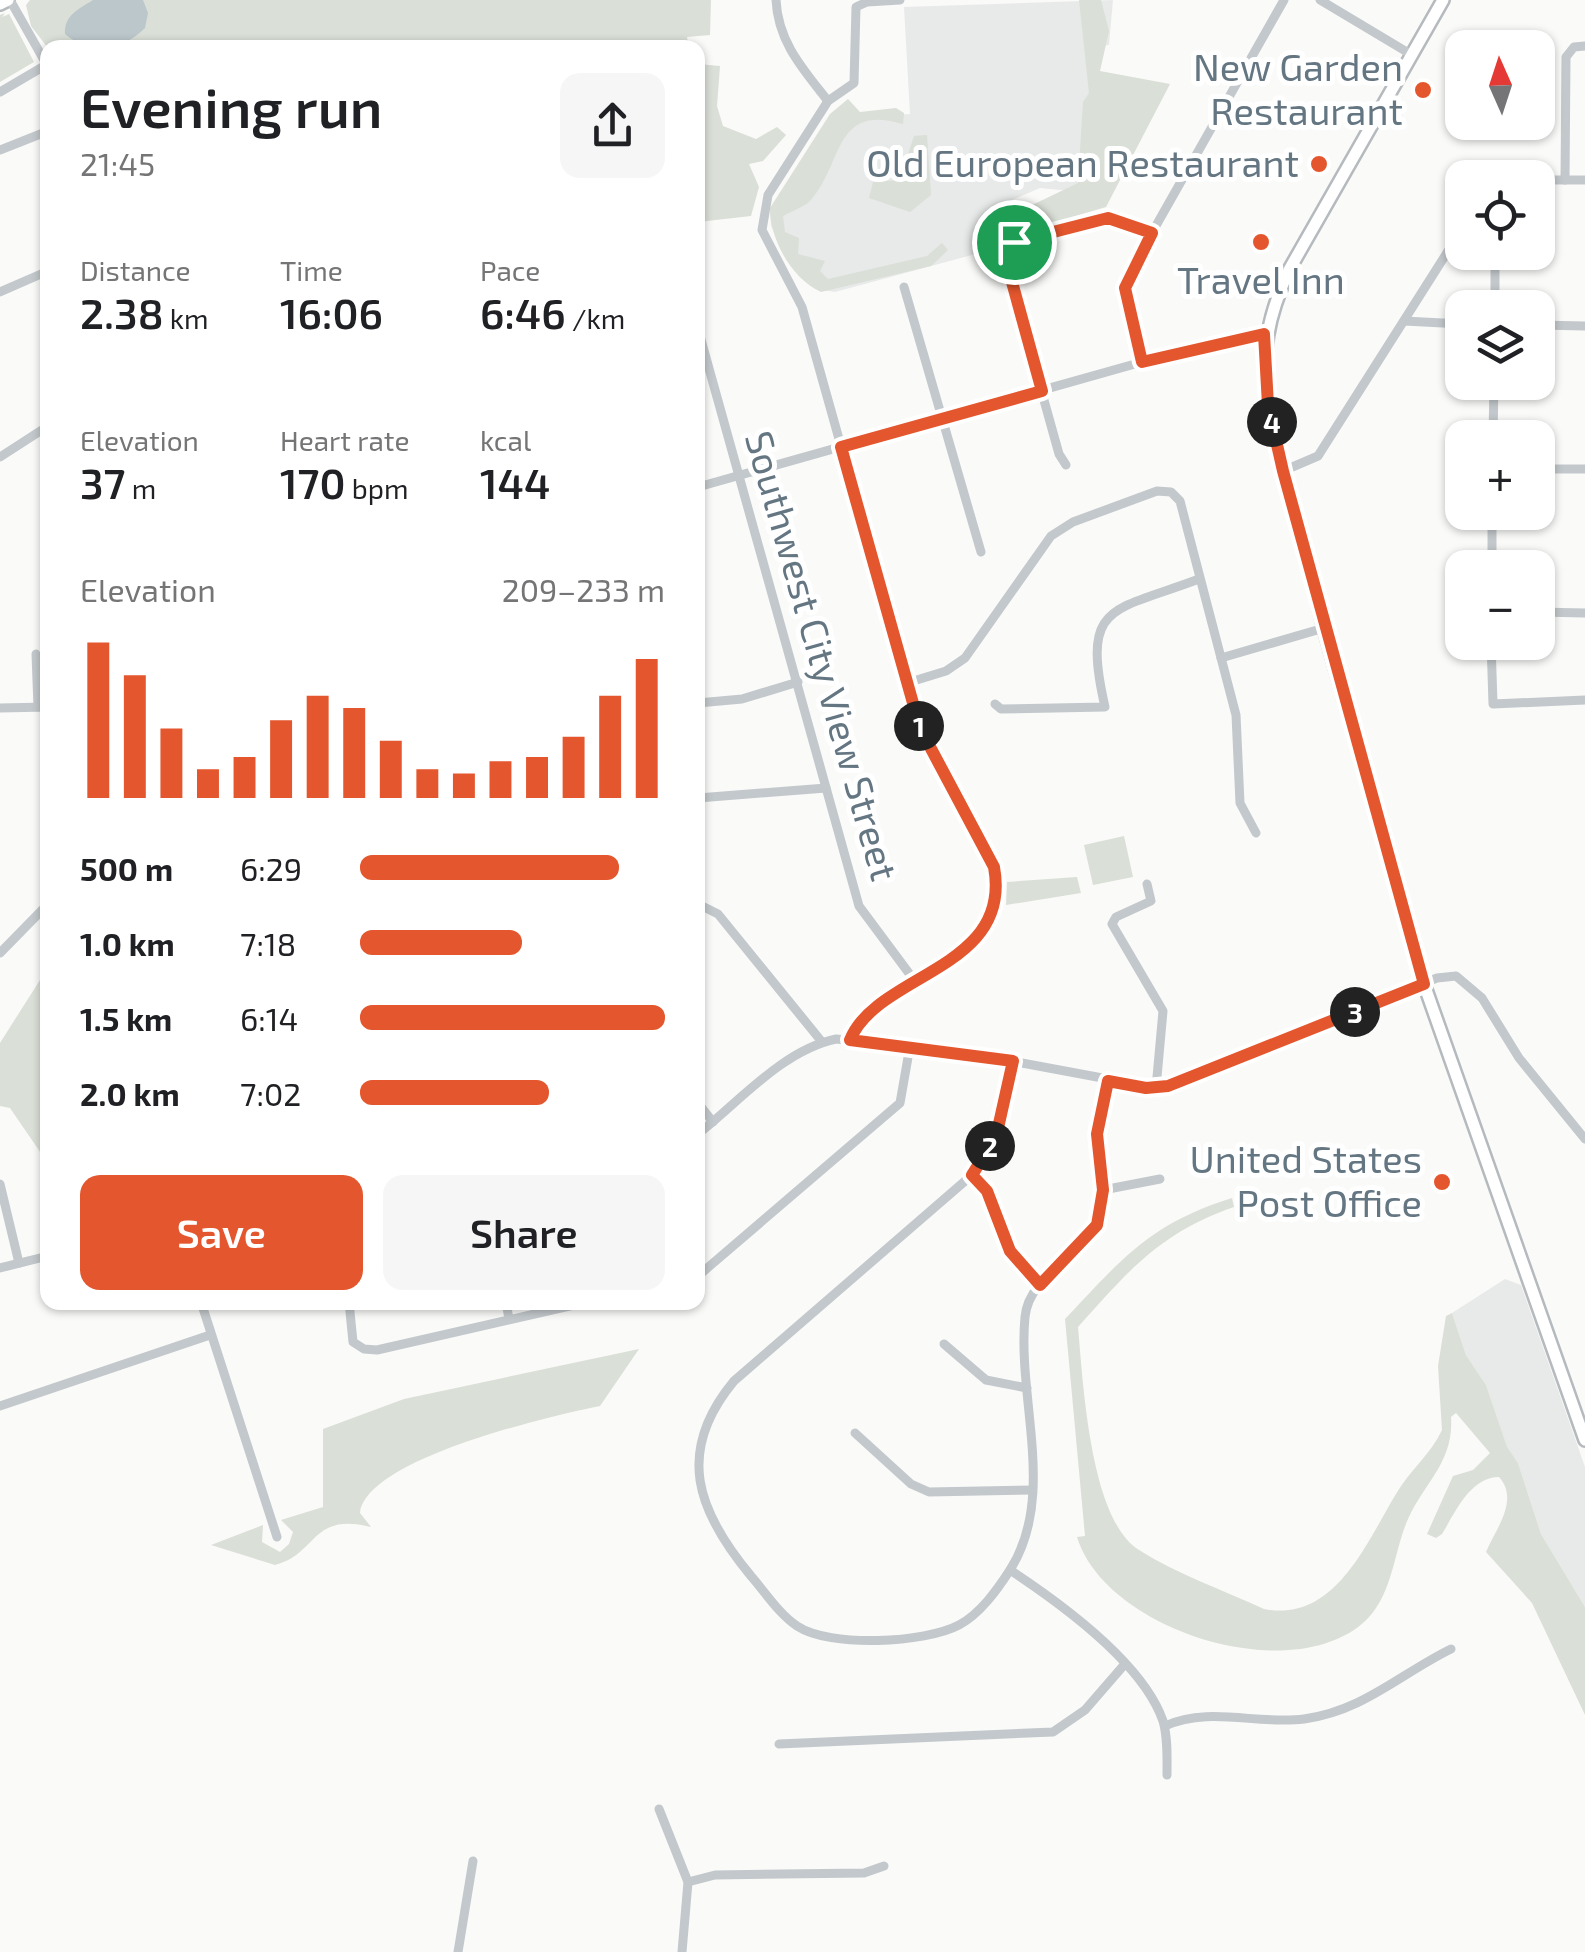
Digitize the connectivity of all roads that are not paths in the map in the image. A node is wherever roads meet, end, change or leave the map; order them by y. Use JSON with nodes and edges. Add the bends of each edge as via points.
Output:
{"nodes":[{"id":1,"x":9,"y":0,"type":"edge"},
{"id":2,"x":776,"y":0,"type":"edge"},
{"id":3,"x":900,"y":0,"type":"edge"},
{"id":4,"x":1284,"y":0,"type":"edge"},
{"id":5,"x":1320,"y":0,"type":"edge"},
{"id":6,"x":1443,"y":0,"type":"edge"},
{"id":7,"x":0,"y":4,"type":"edge"},
{"id":8,"x":1582,"y":46,"type":"edge"},
{"id":9,"x":40,"y":54,"type":"edge"},
{"id":10,"x":1412,"y":54,"type":"junction"},
{"id":11,"x":40,"y":70,"type":"edge"},
{"id":12,"x":0,"y":92,"type":"edge"},
{"id":13,"x":828,"y":100,"type":"junction"},
{"id":14,"x":40,"y":134,"type":"edge"},
{"id":15,"x":0,"y":150,"type":"edge"},
{"id":16,"x":1555,"y":180,"type":"edge"},
{"id":17,"x":1565,"y":180,"type":"junction"},
{"id":18,"x":1585,"y":180,"type":"edge"},
{"id":19,"x":1152,"y":233,"type":"junction"},
{"id":20,"x":1445,"y":256,"type":"edge"},
{"id":21,"x":40,"y":274,"type":"edge"},
{"id":22,"x":904,"y":287,"type":"dead end"},
{"id":23,"x":0,"y":292,"type":"edge"},
{"id":24,"x":1404,"y":321,"type":"junction"},
{"id":25,"x":1445,"y":323,"type":"edge"},
{"id":26,"x":1555,"y":325,"type":"edge"},
{"id":27,"x":1585,"y":326,"type":"edge"},
{"id":28,"x":1264,"y":334,"type":"junction"},
{"id":29,"x":705,"y":354,"type":"edge"},
{"id":30,"x":1142,"y":362,"type":"junction"},
{"id":31,"x":1042,"y":391,"type":"junction"},
{"id":32,"x":942,"y":418,"type":"junction"},
{"id":33,"x":40,"y":431,"type":"edge"},
{"id":34,"x":841,"y":447,"type":"junction"},
{"id":35,"x":0,"y":456,"type":"edge"},
{"id":36,"x":1066,"y":465,"type":"dead end"},
{"id":37,"x":1555,"y":469,"type":"edge"},
{"id":38,"x":1585,"y":469,"type":"edge"},
{"id":39,"x":1283,"y":471,"type":"junction"},
{"id":40,"x":740,"y":476,"type":"junction"},
{"id":41,"x":705,"y":485,"type":"edge"},
{"id":42,"x":982,"y":552,"type":"dead end"},
{"id":43,"x":1200,"y":579,"type":"junction"},
{"id":44,"x":1555,"y":612,"type":"edge"},
{"id":45,"x":1585,"y":613,"type":"edge"},
{"id":46,"x":1324,"y":628,"type":"junction"},
{"id":47,"x":36,"y":654,"type":"dead end"},
{"id":48,"x":1221,"y":658,"type":"junction"},
{"id":49,"x":1491,"y":660,"type":"edge"},
{"id":50,"x":798,"y":682,"type":"junction"},
{"id":51,"x":907,"y":683,"type":"junction"},
{"id":52,"x":40,"y":684,"type":"edge"},
{"id":53,"x":1585,"y":700,"type":"edge"},
{"id":54,"x":705,"y":702,"type":"edge"},
{"id":55,"x":995,"y":704,"type":"dead end"},
{"id":56,"x":40,"y":707,"type":"edge"},
{"id":57,"x":0,"y":708,"type":"edge"},
{"id":58,"x":826,"y":788,"type":"junction"},
{"id":59,"x":705,"y":797,"type":"edge"},
{"id":60,"x":1256,"y":833,"type":"dead end"},
{"id":61,"x":1147,"y":884,"type":"dead end"},
{"id":62,"x":705,"y":908,"type":"edge"},
{"id":63,"x":40,"y":912,"type":"edge"},
{"id":64,"x":0,"y":953,"type":"edge"},
{"id":65,"x":917,"y":984,"type":"junction"},
{"id":66,"x":1424,"y":984,"type":"junction"},
{"id":67,"x":850,"y":1040,"type":"junction"},
{"id":68,"x":822,"y":1042,"type":"junction"},
{"id":69,"x":910,"y":1046,"type":"junction"},
{"id":70,"x":1013,"y":1061,"type":"junction"},
{"id":71,"x":1108,"y":1081,"type":"junction"},
{"id":72,"x":1156,"y":1088,"type":"junction"},
{"id":73,"x":705,"y":1112,"type":"edge"},
{"id":74,"x":713,"y":1122,"type":"junction"},
{"id":75,"x":705,"y":1128,"type":"edge"},
{"id":76,"x":1585,"y":1139,"type":"edge"},
{"id":77,"x":972,"y":1175,"type":"junction"},
{"id":78,"x":1160,"y":1179,"type":"dead end"},
{"id":79,"x":0,"y":1184,"type":"edge"},
{"id":80,"x":1103,"y":1190,"type":"junction"},
{"id":81,"x":40,"y":1258,"type":"edge"},
{"id":82,"x":19,"y":1263,"type":"junction"},
{"id":83,"x":0,"y":1268,"type":"edge"},
{"id":84,"x":705,"y":1270,"type":"edge"},
{"id":85,"x":1040,"y":1285,"type":"junction"},
{"id":86,"x":204,"y":1310,"type":"edge"},
{"id":87,"x":349,"y":1310,"type":"edge"},
{"id":88,"x":507,"y":1310,"type":"edge"},
{"id":89,"x":553,"y":1310,"type":"edge"},
{"id":90,"x":509,"y":1320,"type":"junction"},
{"id":91,"x":210,"y":1336,"type":"junction"},
{"id":92,"x":944,"y":1344,"type":"dead end"},
{"id":93,"x":1027,"y":1388,"type":"junction"},
{"id":94,"x":0,"y":1406,"type":"edge"},
{"id":95,"x":854,"y":1433,"type":"dead end"},
{"id":96,"x":1585,"y":1440,"type":"edge"},
{"id":97,"x":1032,"y":1490,"type":"junction"},
{"id":98,"x":277,"y":1537,"type":"dead end"},
{"id":99,"x":1010,"y":1570,"type":"junction"},
{"id":100,"x":1450,"y":1649,"type":"dead end"},
{"id":101,"x":1124,"y":1665,"type":"junction"},
{"id":102,"x":1165,"y":1726,"type":"junction"},
{"id":103,"x":778,"y":1744,"type":"dead end"},
{"id":104,"x":1168,"y":1776,"type":"dead end"},
{"id":105,"x":658,"y":1809,"type":"dead end"},
{"id":106,"x":473,"y":1861,"type":"dead end"},
{"id":107,"x":884,"y":1866,"type":"dead end"},
{"id":108,"x":688,"y":1882,"type":"junction"},
{"id":109,"x":458,"y":1952,"type":"edge"},
{"id":110,"x":682,"y":1952,"type":"edge"}],
"edges":[{"from":1,"to":7,"type":"main road"},
{"from":1,"to":9,"type":"street"},
{"from":2,"to":13,"type":"street","via":[[780,32]]},
{"from":3,"to":13,"type":"street","via":[[861,3],[855,13],[854,83]]},
{"from":4,"to":19,"type":"street"},
{"from":5,"to":10,"type":"street"},
{"from":6,"to":10,"type":"main road"},
{"from":8,"to":17,"type":"street","via":[[1569,51],[1565,64]]},
{"from":10,"to":28,"type":"main road","via":[[1289,270]]},
{"from":11,"to":12,"type":"street"},
{"from":13,"to":34,"type":"street","via":[[768,196],[762,230],[802,307]]},
{"from":14,"to":15,"type":"street"},
{"from":16,"to":17,"type":"street"},
{"from":17,"to":18,"type":"street"},
{"from":19,"to":30,"type":"street","via":[[1125,288]]},
{"from":19,"to":31,"type":"street","via":[[1108,218],[1014,242],[1004,253]]},
{"from":20,"to":24,"type":"street"},
{"from":21,"to":23,"type":"street"},
{"from":22,"to":32,"type":"street"},
{"from":24,"to":25,"type":"street"},
{"from":24,"to":39,"type":"street","via":[[1318,456]]},
{"from":26,"to":27,"type":"street"},
{"from":28,"to":30,"type":"street"},
{"from":28,"to":39,"type":"main road","via":[[1265,387]]},
{"from":29,"to":40,"type":"street","name":"Southwest City View Street"},
{"from":30,"to":31,"type":"street"},
{"from":31,"to":32,"type":"street"},
{"from":31,"to":36,"type":"street"},
{"from":32,"to":34,"type":"street"},
{"from":32,"to":42,"type":"street"},
{"from":33,"to":35,"type":"street"},
{"from":34,"to":40,"type":"street"},
{"from":34,"to":51,"type":"street"},
{"from":37,"to":38,"type":"street"},
{"from":39,"to":46,"type":"main road"},
{"from":40,"to":41,"type":"street"},
{"from":40,"to":50,"type":"street","name":"Southwest City View Street"},
{"from":43,"to":48,"type":"street"},
{"from":43,"to":51,"type":"street","via":[[1180,501],[1157,491],[1051,536],[965,658]]},
{"from":43,"to":55,"type":"street","via":[[1114,612],[1102,624],[1094,656],[1105,707]]},
{"from":44,"to":45,"type":"street"},
{"from":46,"to":48,"type":"street"},
{"from":46,"to":66,"type":"main road"},
{"from":47,"to":52,"type":"street"},
{"from":48,"to":60,"type":"street","via":[[1236,714],[1240,803]]},
{"from":49,"to":53,"type":"street","via":[[1491,699],[1498,706]]},
{"from":50,"to":54,"type":"street"},
{"from":50,"to":58,"type":"street","name":"Southwest City View Street"},
{"from":51,"to":65,"type":"street","via":[[920,728],[994,867],[999,892],[989,923]]},
{"from":56,"to":57,"type":"street"},
{"from":58,"to":59,"type":"street"},
{"from":58,"to":65,"type":"street","name":"Southwest City View Street","via":[[860,906]]},
{"from":61,"to":72,"type":"street","via":[[1151,901],[1112,924],[1162,1006]]},
{"from":62,"to":68,"type":"street","via":[[718,914]]},
{"from":63,"to":64,"type":"street"},
{"from":65,"to":67,"type":"street","via":[[858,1020]]},
{"from":66,"to":72,"type":"street"},
{"from":66,"to":76,"type":"street","via":[[1456,976],[1470,984]]},
{"from":66,"to":96,"type":"main road"},
{"from":67,"to":68,"type":"street"},
{"from":67,"to":69,"type":"street"},
{"from":68,"to":74,"type":"street","via":[[791,1058]]},
{"from":69,"to":70,"type":"street"},
{"from":69,"to":84,"type":"street","via":[[900,1103]]},
{"from":70,"to":71,"type":"street"},
{"from":70,"to":77,"type":"street","via":[[996,1137]]},
{"from":71,"to":72,"type":"street"},
{"from":71,"to":80,"type":"street","via":[[1097,1134]]},
{"from":73,"to":74,"type":"street"},
{"from":74,"to":75,"type":"street"},
{"from":77,"to":85,"type":"street","via":[[987,1191],[1010,1251]]},
{"from":77,"to":99,"type":"street","via":[[719,1399],[700,1442],[698,1466],[720,1540],[796,1626],[820,1637],[848,1641],[958,1626],[977,1614]]},
{"from":78,"to":80,"type":"street"},
{"from":79,"to":82,"type":"street"},
{"from":80,"to":85,"type":"street","via":[[1097,1225]]},
{"from":81,"to":82,"type":"street"},
{"from":82,"to":83,"type":"street"},
{"from":85,"to":93,"type":"street","via":[[1024,1318]]},
{"from":86,"to":91,"type":"street"},
{"from":87,"to":90,"type":"street","via":[[350,1331],[364,1350]]},
{"from":88,"to":90,"type":"street"},
{"from":89,"to":90,"type":"street"},
{"from":91,"to":94,"type":"street"},
{"from":91,"to":98,"type":"street"},
{"from":92,"to":93,"type":"street","via":[[986,1380]]},
{"from":93,"to":97,"type":"street"},
{"from":95,"to":97,"type":"street","via":[[929,1492]]},
{"from":97,"to":99,"type":"street","via":[[1031,1523]]},
{"from":99,"to":101,"type":"street"},
{"from":100,"to":102,"type":"street","via":[[1377,1697],[1341,1711],[1290,1720],[1201,1715]]},
{"from":101,"to":102,"type":"street"},
{"from":101,"to":103,"type":"street","via":[[1085,1710],[1052,1732]]},
{"from":102,"to":104,"type":"street"},
{"from":105,"to":108,"type":"street"},
{"from":106,"to":109,"type":"street"},
{"from":107,"to":108,"type":"street","via":[[864,1873],[715,1875]]},
{"from":108,"to":110,"type":"street"}]}
